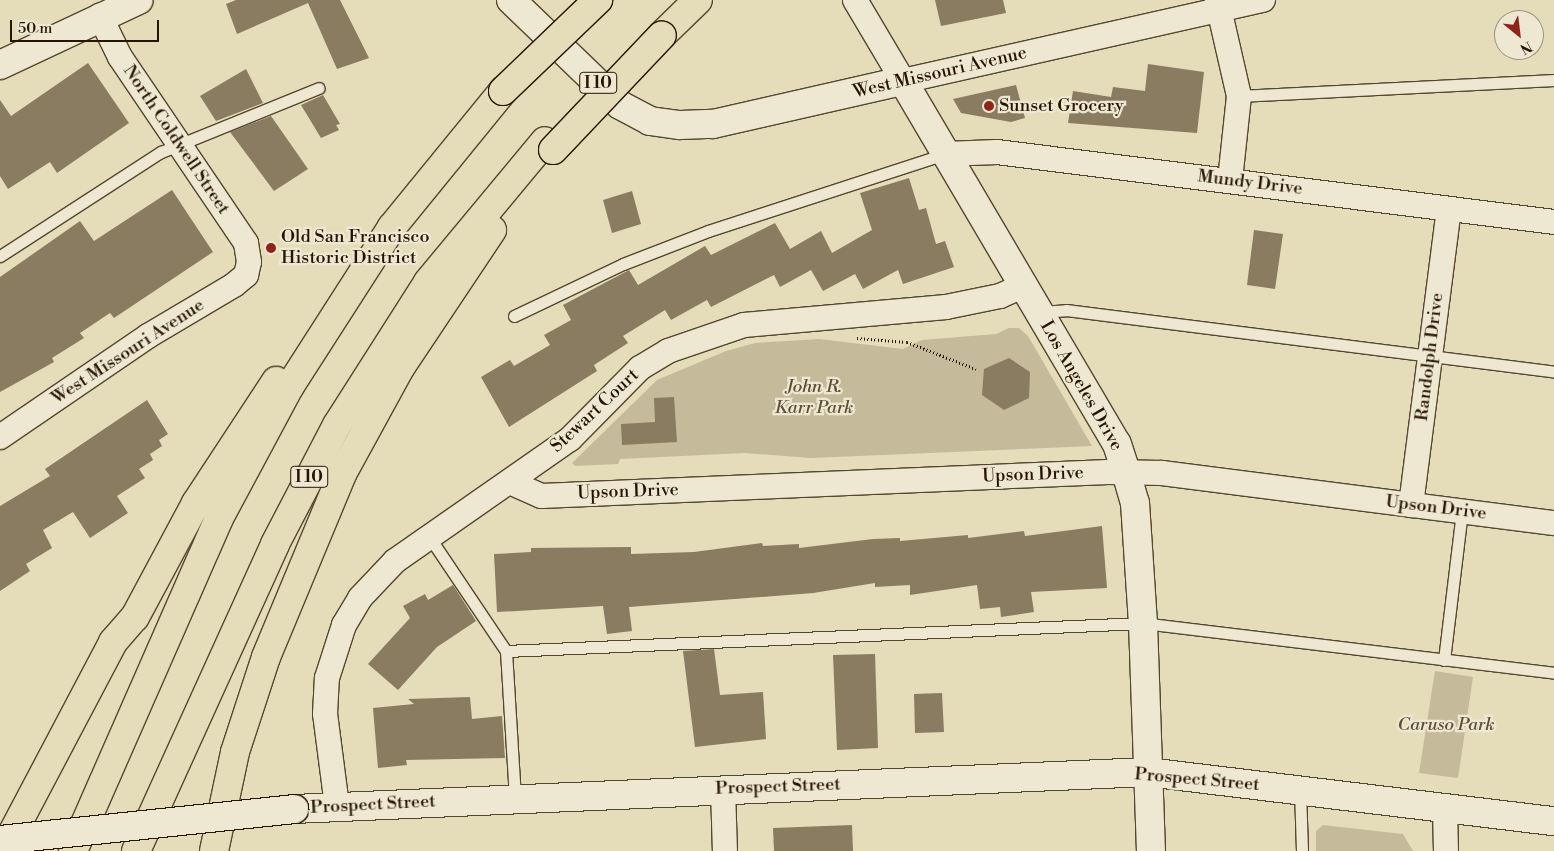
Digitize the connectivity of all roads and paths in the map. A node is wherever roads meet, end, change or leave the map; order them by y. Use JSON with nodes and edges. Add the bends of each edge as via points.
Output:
{"nodes":[{"id":1,"x":139,"y":0,"type":"edge"},
{"id":2,"x":511,"y":0,"type":"edge"},
{"id":3,"x":598,"y":0,"type":"edge"},
{"id":4,"x":686,"y":0,"type":"edge"},
{"id":5,"x":698,"y":0,"type":"edge"},
{"id":6,"x":855,"y":0,"type":"edge"},
{"id":7,"x":1263,"y":0,"type":"edge"},
{"id":8,"x":1218,"y":5,"type":"edge"},
{"id":9,"x":100,"y":16,"type":"junction"},
{"id":10,"x":658,"y":32,"type":"junction"},
{"id":11,"x":0,"y":65,"type":"edge"},
{"id":12,"x":1554,"y":80,"type":"edge"},
{"id":13,"x":903,"y":81,"type":"junction"},
{"id":14,"x":319,"y":88,"type":"dead end"},
{"id":15,"x":1239,"y":96,"type":"junction"},
{"id":16,"x":178,"y":145,"type":"junction"},
{"id":17,"x":549,"y":146,"type":"junction"},
{"id":18,"x":945,"y":154,"type":"junction"},
{"id":19,"x":1230,"y":180,"type":"junction"},
{"id":20,"x":1449,"y":209,"type":"junction"},
{"id":21,"x":1554,"y":222,"type":"edge"},
{"id":22,"x":0,"y":256,"type":"edge"},
{"id":23,"x":250,"y":262,"type":"joint"},
{"id":24,"x":1022,"y":286,"type":"junction"},
{"id":25,"x":1038,"y":312,"type":"junction"},
{"id":26,"x":514,"y":316,"type":"dead end"},
{"id":27,"x":851,"y":338,"type":"dead end"},
{"id":28,"x":315,"y":344,"type":"junction"},
{"id":29,"x":1430,"y":356,"type":"junction"},
{"id":30,"x":976,"y":369,"type":"dead end"},
{"id":31,"x":1554,"y":372,"type":"edge"},
{"id":32,"x":0,"y":437,"type":"edge"},
{"id":33,"x":1126,"y":472,"type":"junction"},
{"id":34,"x":512,"y":483,"type":"junction"},
{"id":35,"x":1411,"y":505,"type":"junction"},
{"id":36,"x":1462,"y":512,"type":"junction"},
{"id":37,"x":1554,"y":523,"type":"edge"},
{"id":38,"x":430,"y":538,"type":"junction"},
{"id":39,"x":1143,"y":623,"type":"junction"},
{"id":40,"x":506,"y":650,"type":"junction"},
{"id":41,"x":1444,"y":660,"type":"junction"},
{"id":42,"x":1554,"y":673,"type":"edge"},
{"id":43,"x":1147,"y":772,"type":"junction"},
{"id":44,"x":723,"y":789,"type":"junction"},
{"id":45,"x":1300,"y":790,"type":"junction"},
{"id":46,"x":515,"y":798,"type":"junction"},
{"id":47,"x":338,"y":806,"type":"junction"},
{"id":48,"x":1445,"y":808,"type":"junction"},
{"id":49,"x":1554,"y":822,"type":"edge"},
{"id":50,"x":0,"y":840,"type":"edge"},
{"id":51,"x":3,"y":851,"type":"edge"},
{"id":52,"x":73,"y":851,"type":"edge"},
{"id":53,"x":136,"y":851,"type":"edge"},
{"id":54,"x":214,"y":851,"type":"edge"},
{"id":55,"x":725,"y":851,"type":"edge"},
{"id":56,"x":1151,"y":851,"type":"edge"},
{"id":57,"x":1302,"y":851,"type":"edge"},
{"id":58,"x":1446,"y":851,"type":"edge"}],
"edges":[{"from":1,"to":9,"type":"street"},
{"from":2,"to":13,"type":"street","name":"West Missouri Avenue","via":[[620,105],[650,121],[713,124]]},
{"from":3,"to":28,"type":"highway","bridge":true,"via":[[503,91],[392,227]]},
{"from":4,"to":10,"type":"highway","number":"I 10"},
{"from":5,"to":10,"type":"highway"},
{"from":6,"to":13,"type":"street","name":"Los Angeles Drive"},
{"from":7,"to":8,"type":"street","name":"West Missouri Avenue"},
{"from":8,"to":13,"type":"street","name":"West Missouri Avenue"},
{"from":8,"to":15,"type":"street"},
{"from":9,"to":11,"type":"street"},
{"from":9,"to":16,"type":"street","name":"North Coldwell Street","via":[[120,57]]},
{"from":10,"to":17,"type":"highway","number":"I 10"},
{"from":12,"to":15,"type":"lane"},
{"from":13,"to":18,"type":"street","name":"Los Angeles Drive"},
{"from":14,"to":16,"type":"lane"},
{"from":15,"to":19,"type":"street"},
{"from":16,"to":22,"type":"lane","via":[[161,152]]},
{"from":16,"to":23,"type":"street","name":"North Coldwell Street","via":[[246,243]]},
{"from":17,"to":53,"type":"highway","number":"I 10","via":[[428,282],[337,425],[275,544]]},
{"from":17,"to":54,"type":"highway","via":[[436,309],[342,474],[266,657],[236,752]]},
{"from":18,"to":19,"type":"street","name":"Mundy Drive","via":[[997,152]]},
{"from":18,"to":24,"type":"street","name":"Los Angeles Drive"},
{"from":18,"to":26,"type":"lane","via":[[708,231],[624,264]]},
{"from":19,"to":20,"type":"street","name":"Mundy Drive"},
{"from":20,"to":21,"type":"street","name":"Mundy Drive"},
{"from":20,"to":29,"type":"street","name":"Randolph Drive"},
{"from":23,"to":32,"type":"street","name":"West Missouri Avenue","via":[[246,275],[234,286],[148,336]]},
{"from":24,"to":25,"type":"street","name":"Los Angeles Drive"},
{"from":24,"to":34,"type":"street","name":"Stewart Court","via":[[1000,296],[946,307],[744,325],[717,331],[640,368],[570,439]]},
{"from":25,"to":29,"type":"lane","via":[[1066,310]]},
{"from":25,"to":33,"type":"street","name":"Los Angeles Drive","via":[[1117,444]]},
{"from":27,"to":30,"type":"path","via":[[907,342]]},
{"from":28,"to":51,"type":"highway","via":[[269,388],[196,503],[135,618],[113,642]]},
{"from":28,"to":52,"type":"highway","via":[[218,520]]},
{"from":29,"to":31,"type":"lane"},
{"from":29,"to":35,"type":"street","name":"Randolph Drive"},
{"from":33,"to":34,"type":"street","name":"Upson Drive","via":[[541,496]]},
{"from":33,"to":35,"type":"street","name":"Upson Drive","via":[[1162,473]]},
{"from":33,"to":39,"type":"street","name":"Los Angeles Drive","via":[[1135,503]]},
{"from":34,"to":38,"type":"street","name":"Stewart Court"},
{"from":35,"to":36,"type":"street","name":"Upson Drive"},
{"from":36,"to":37,"type":"street","name":"Upson Drive"},
{"from":36,"to":41,"type":"lane"},
{"from":38,"to":40,"type":"lane"},
{"from":38,"to":47,"type":"street","name":"Stewart Court","via":[[395,561],[370,586],[344,625],[333,653],[325,714]]},
{"from":39,"to":40,"type":"lane"},
{"from":39,"to":41,"type":"lane"},
{"from":39,"to":43,"type":"street","name":"Los Angeles Drive"},
{"from":40,"to":46,"type":"lane"},
{"from":41,"to":42,"type":"lane"},
{"from":43,"to":44,"type":"street","name":"Prospect Street"},
{"from":43,"to":45,"type":"street","name":"Prospect Street"},
{"from":43,"to":56,"type":"street","name":"Los Angeles Drive"},
{"from":44,"to":46,"type":"street","name":"Prospect Street"},
{"from":44,"to":55,"type":"street"},
{"from":45,"to":48,"type":"street","name":"Prospect Street"},
{"from":45,"to":57,"type":"lane"},
{"from":46,"to":47,"type":"street","name":"Prospect Street"},
{"from":47,"to":50,"type":"street","name":"Prospect Street","bridge":true},
{"from":48,"to":49,"type":"street","name":"Prospect Street"},
{"from":48,"to":58,"type":"street"}]}
